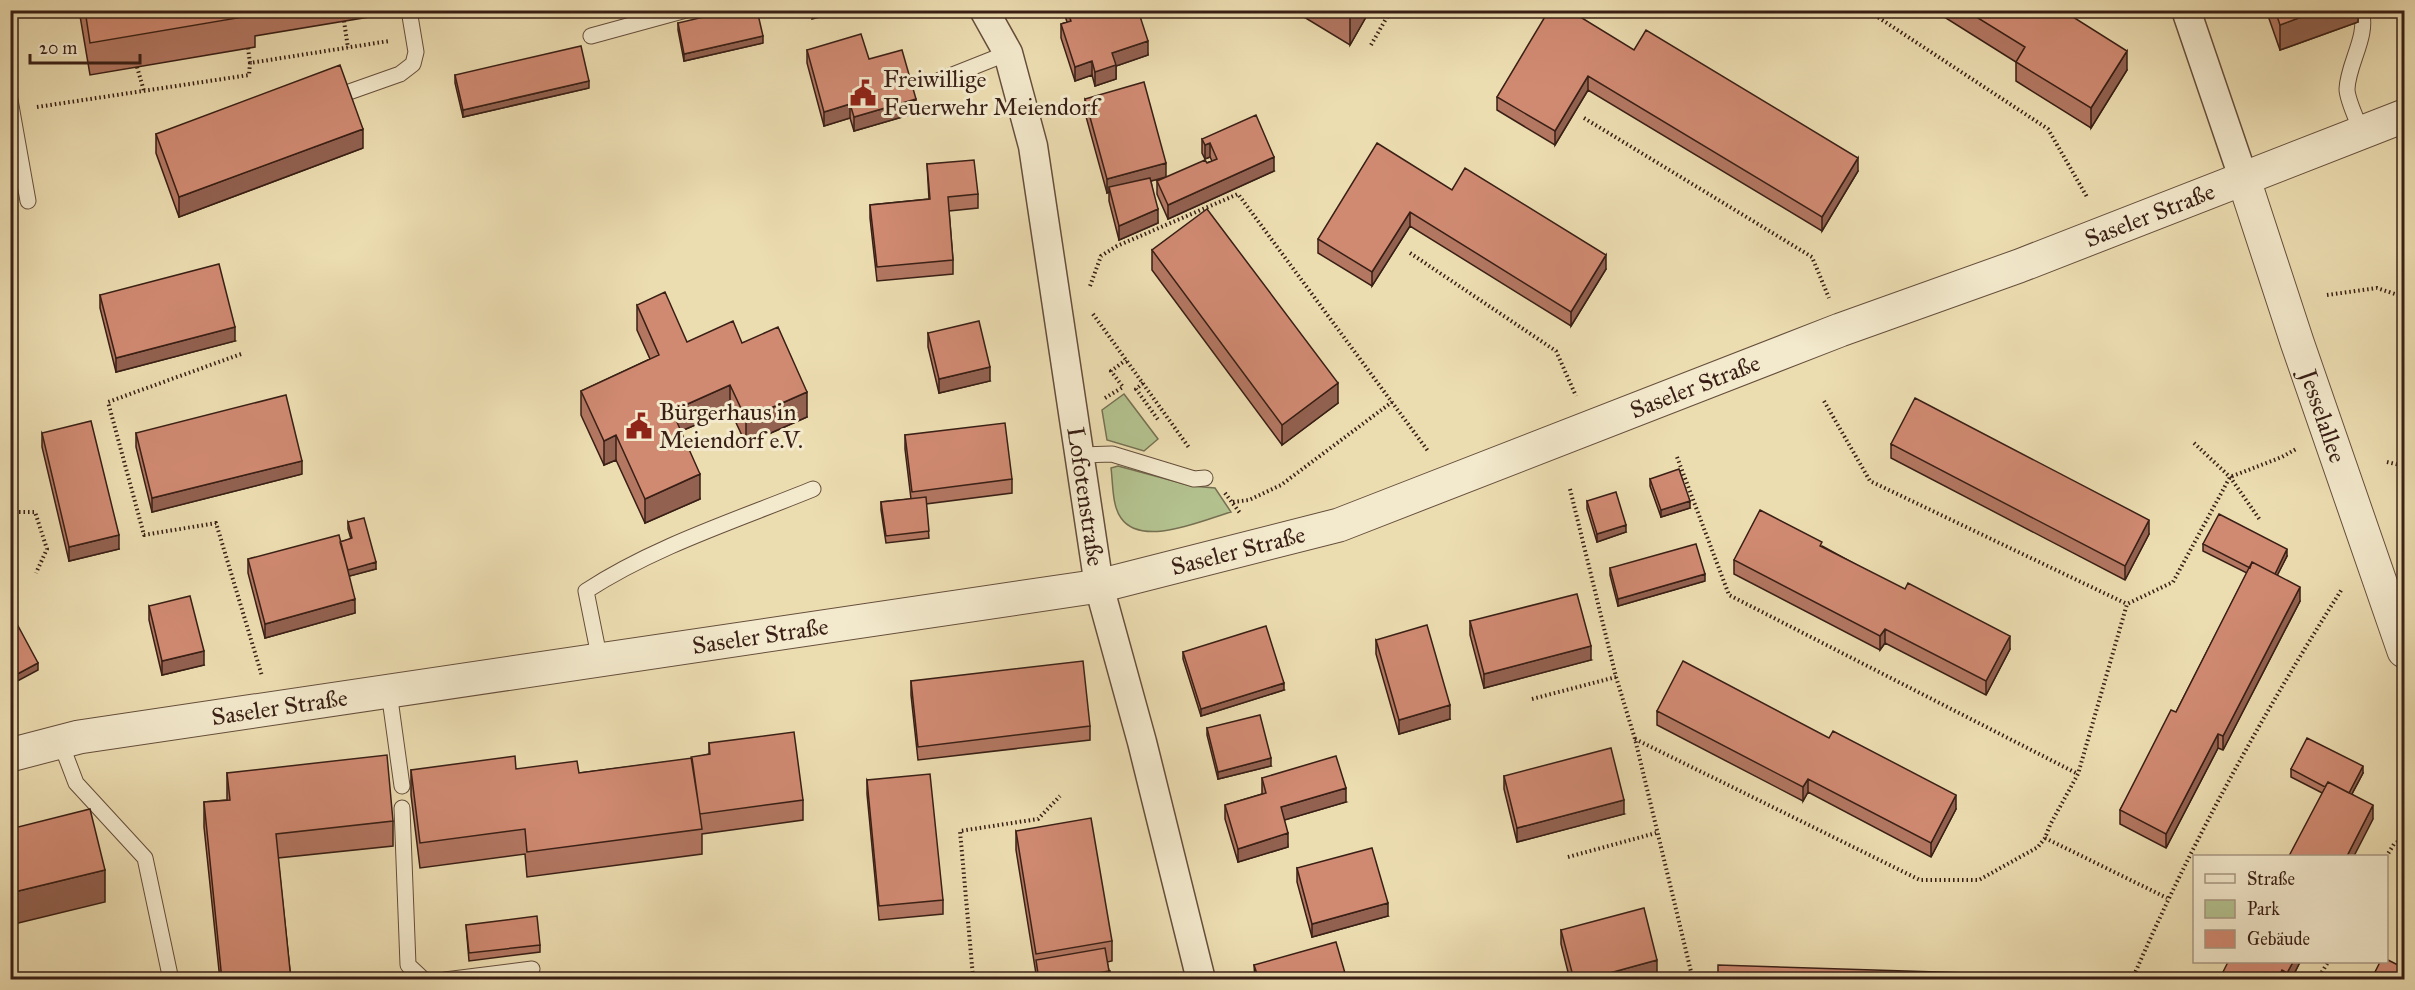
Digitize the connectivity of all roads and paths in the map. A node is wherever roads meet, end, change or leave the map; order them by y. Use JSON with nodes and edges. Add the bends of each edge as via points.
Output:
{"nodes":[{"id":1,"x":409,"y":10,"type":"edge"},
{"id":2,"x":686,"y":10,"type":"edge"},
{"id":3,"x":984,"y":10,"type":"edge"},
{"id":4,"x":1391,"y":10,"type":"edge"},
{"id":5,"x":1867,"y":10,"type":"edge"},
{"id":6,"x":2186,"y":10,"type":"edge"},
{"id":7,"x":2361,"y":10,"type":"edge"},
{"id":8,"x":344,"y":21,"type":"dead end"},
{"id":9,"x":591,"y":36,"type":"dead end"},
{"id":10,"x":414,"y":37,"type":"junction"},
{"id":11,"x":1371,"y":45,"type":"dead end"},
{"id":12,"x":248,"y":48,"type":"edge"},
{"id":13,"x":348,"y":48,"type":"junction"},
{"id":14,"x":1008,"y":53,"type":"junction"},
{"id":15,"x":250,"y":63,"type":"junction"},
{"id":16,"x":137,"y":67,"type":"edge"},
{"id":17,"x":940,"y":80,"type":"dead end"},
{"id":18,"x":144,"y":91,"type":"junction"},
{"id":19,"x":11,"y":106,"type":"edge"},
{"id":20,"x":322,"y":110,"type":"edge"},
{"id":21,"x":2404,"y":116,"type":"edge"},
{"id":22,"x":1584,"y":118,"type":"dead end"},
{"id":23,"x":2362,"y":134,"type":"junction"},
{"id":24,"x":2244,"y":180,"type":"junction"},
{"id":25,"x":2087,"y":197,"type":"dead end"},
{"id":26,"x":28,"y":201,"type":"dead end"},
{"id":27,"x":1410,"y":253,"type":"dead end"},
{"id":28,"x":1089,"y":294,"type":"dead end"},
{"id":29,"x":2327,"y":295,"type":"dead end"},
{"id":30,"x":2404,"y":297,"type":"edge"},
{"id":31,"x":1829,"y":300,"type":"dead end"},
{"id":32,"x":1090,"y":306,"type":"dead end"},
{"id":33,"x":241,"y":354,"type":"dead end"},
{"id":34,"x":1126,"y":360,"type":"junction"},
{"id":35,"x":1143,"y":384,"type":"junction"},
{"id":36,"x":1577,"y":399,"type":"dead end"},
{"id":37,"x":1824,"y":401,"type":"dead end"},
{"id":38,"x":1392,"y":402,"type":"junction"},
{"id":39,"x":1073,"y":405,"type":"junction"},
{"id":40,"x":1160,"y":421,"type":"dead end"},
{"id":41,"x":2194,"y":443,"type":"dead end"},
{"id":42,"x":2295,"y":449,"type":"dead end"},
{"id":43,"x":1428,"y":451,"type":"dead end"},
{"id":44,"x":1081,"y":455,"type":"junction"},
{"id":45,"x":1195,"y":456,"type":"dead end"},
{"id":46,"x":1677,"y":457,"type":"dead end"},
{"id":47,"x":2387,"y":462,"type":"dead end"},
{"id":48,"x":2404,"y":466,"type":"edge"},
{"id":49,"x":2230,"y":477,"type":"junction"},
{"id":50,"x":1205,"y":478,"type":"dead end"},
{"id":51,"x":1220,"y":487,"type":"dead end"},
{"id":52,"x":813,"y":489,"type":"dead end"},
{"id":53,"x":1570,"y":489,"type":"dead end"},
{"id":54,"x":1233,"y":502,"type":"junction"},
{"id":55,"x":10,"y":512,"type":"edge"},
{"id":56,"x":1244,"y":519,"type":"dead end"},
{"id":57,"x":2260,"y":520,"type":"dead end"},
{"id":58,"x":36,"y":573,"type":"dead end"},
{"id":59,"x":1099,"y":586,"type":"junction"},
{"id":60,"x":2342,"y":589,"type":"dead end"},
{"id":61,"x":2127,"y":604,"type":"junction"},
{"id":62,"x":2404,"y":651,"type":"edge"},
{"id":63,"x":600,"y":661,"type":"junction"},
{"id":64,"x":1616,"y":677,"type":"junction"},
{"id":65,"x":389,"y":692,"type":"junction"},
{"id":66,"x":1532,"y":699,"type":"dead end"},
{"id":67,"x":272,"y":710,"type":"junction"},
{"id":68,"x":1635,"y":739,"type":"junction"},
{"id":69,"x":60,"y":741,"type":"junction"},
{"id":70,"x":10,"y":755,"type":"edge"},
{"id":71,"x":2078,"y":774,"type":"junction"},
{"id":72,"x":402,"y":786,"type":"dead end"},
{"id":73,"x":1060,"y":796,"type":"dead end"},
{"id":74,"x":402,"y":808,"type":"dead end"},
{"id":75,"x":1656,"y":833,"type":"junction"},
{"id":76,"x":2045,"y":838,"type":"junction"},
{"id":77,"x":2404,"y":838,"type":"edge"},
{"id":78,"x":2387,"y":855,"type":"edge"},
{"id":79,"x":1568,"y":857,"type":"dead end"},
{"id":80,"x":2167,"y":898,"type":"junction"},
{"id":81,"x":2327,"y":963,"type":"edge"},
{"id":82,"x":532,"y":969,"type":"dead end"},
{"id":83,"x":973,"y":977,"type":"dead end"},
{"id":84,"x":171,"y":980,"type":"edge"},
{"id":85,"x":424,"y":980,"type":"edge"},
{"id":86,"x":445,"y":980,"type":"edge"},
{"id":87,"x":1202,"y":980,"type":"edge"},
{"id":88,"x":1693,"y":980,"type":"edge"},
{"id":89,"x":2132,"y":980,"type":"edge"},
{"id":90,"x":2318,"y":980,"type":"edge"}],
"edges":[{"from":1,"to":10,"type":"lane"},
{"from":2,"to":9,"type":"lane"},
{"from":3,"to":14,"type":"street","name":"Lofotenstraße"},
{"from":4,"to":11,"type":"path"},
{"from":5,"to":25,"type":"path","via":[[2048,129]]},
{"from":6,"to":24,"type":"street"},
{"from":7,"to":23,"type":"lane","via":[[2363,30],[2347,90]]},
{"from":8,"to":13,"type":"path"},
{"from":10,"to":13,"type":"path"},
{"from":10,"to":20,"type":"lane","via":[[417,51],[413,64],[400,74],[333,96]]},
{"from":12,"to":15,"type":"path"},
{"from":13,"to":15,"type":"path"},
{"from":14,"to":17,"type":"lane"},
{"from":14,"to":39,"type":"street","name":"Lofotenstraße","via":[[1034,146]]},
{"from":15,"to":18,"type":"path","via":[[249,75]]},
{"from":16,"to":18,"type":"path"},
{"from":18,"to":19,"type":"path"},
{"from":19,"to":26,"type":"lane"},
{"from":21,"to":23,"type":"street","name":"Saseler Straße"},
{"from":22,"to":31,"type":"path","via":[[1812,257]]},
{"from":23,"to":24,"type":"street","name":"Saseler Straße"},
{"from":24,"to":59,"type":"street","name":"Saseler Straße","via":[[1840,330],[1339,525]]},
{"from":24,"to":62,"type":"street","name":"Jesselallee"},
{"from":27,"to":36,"type":"path","via":[[1556,351]]},
{"from":28,"to":38,"type":"path","via":[[1101,256],[1238,194]]},
{"from":29,"to":30,"type":"path","via":[[2376,288]]},
{"from":32,"to":34,"type":"path"},
{"from":33,"to":67,"type":"path","via":[[108,402],[144,535],[216,523]]},
{"from":34,"to":35,"type":"path"},
{"from":34,"to":39,"type":"path","via":[[1111,371],[1123,387],[1100,402]]},
{"from":35,"to":40,"type":"path","via":[[1136,389]]},
{"from":35,"to":45,"type":"path"},
{"from":37,"to":61,"type":"path","via":[[1870,481]]},
{"from":38,"to":43,"type":"path"},
{"from":38,"to":54,"type":"path","via":[[1281,485],[1249,500]]},
{"from":39,"to":44,"type":"street","name":"Lofotenstraße"},
{"from":41,"to":49,"type":"path"},
{"from":42,"to":49,"type":"path"},
{"from":44,"to":50,"type":"lane","via":[[1112,454],[1194,479]]},
{"from":44,"to":59,"type":"street","name":"Lofotenstraße"},
{"from":46,"to":71,"type":"path","via":[[1729,595]]},
{"from":47,"to":48,"type":"path"},
{"from":49,"to":57,"type":"path"},
{"from":49,"to":61,"type":"path","via":[[2173,582]]},
{"from":51,"to":54,"type":"path"},
{"from":52,"to":63,"type":"lane","via":[[688,539],[586,591]]},
{"from":53,"to":64,"type":"path"},
{"from":54,"to":56,"type":"path"},
{"from":55,"to":58,"type":"path","via":[[35,512],[47,549]]},
{"from":59,"to":63,"type":"street","name":"Saseler Straße"},
{"from":59,"to":87,"type":"street","name":"Lofotenstraße"},
{"from":60,"to":80,"type":"path","via":[[2295,662]]},
{"from":61,"to":71,"type":"path"},
{"from":63,"to":65,"type":"street","name":"Saseler Straße"},
{"from":64,"to":66,"type":"path"},
{"from":64,"to":68,"type":"path"},
{"from":65,"to":67,"type":"street","name":"Saseler Straße"},
{"from":65,"to":72,"type":"lane"},
{"from":67,"to":69,"type":"street","name":"Saseler Straße"},
{"from":68,"to":75,"type":"path"},
{"from":68,"to":76,"type":"path","via":[[1920,880],[1979,880],[2038,847]]},
{"from":69,"to":70,"type":"street","name":"Saseler Straße"},
{"from":69,"to":84,"type":"lane","via":[[76,783],[145,858]]},
{"from":71,"to":76,"type":"path"},
{"from":73,"to":83,"type":"path","via":[[1038,819],[960,831]]},
{"from":74,"to":85,"type":"lane","via":[[408,965]]},
{"from":75,"to":79,"type":"path"},
{"from":75,"to":88,"type":"path"},
{"from":76,"to":80,"type":"path"},
{"from":77,"to":78,"type":"path"},
{"from":80,"to":89,"type":"path"},
{"from":81,"to":90,"type":"path"},
{"from":82,"to":86,"type":"lane"}]}
